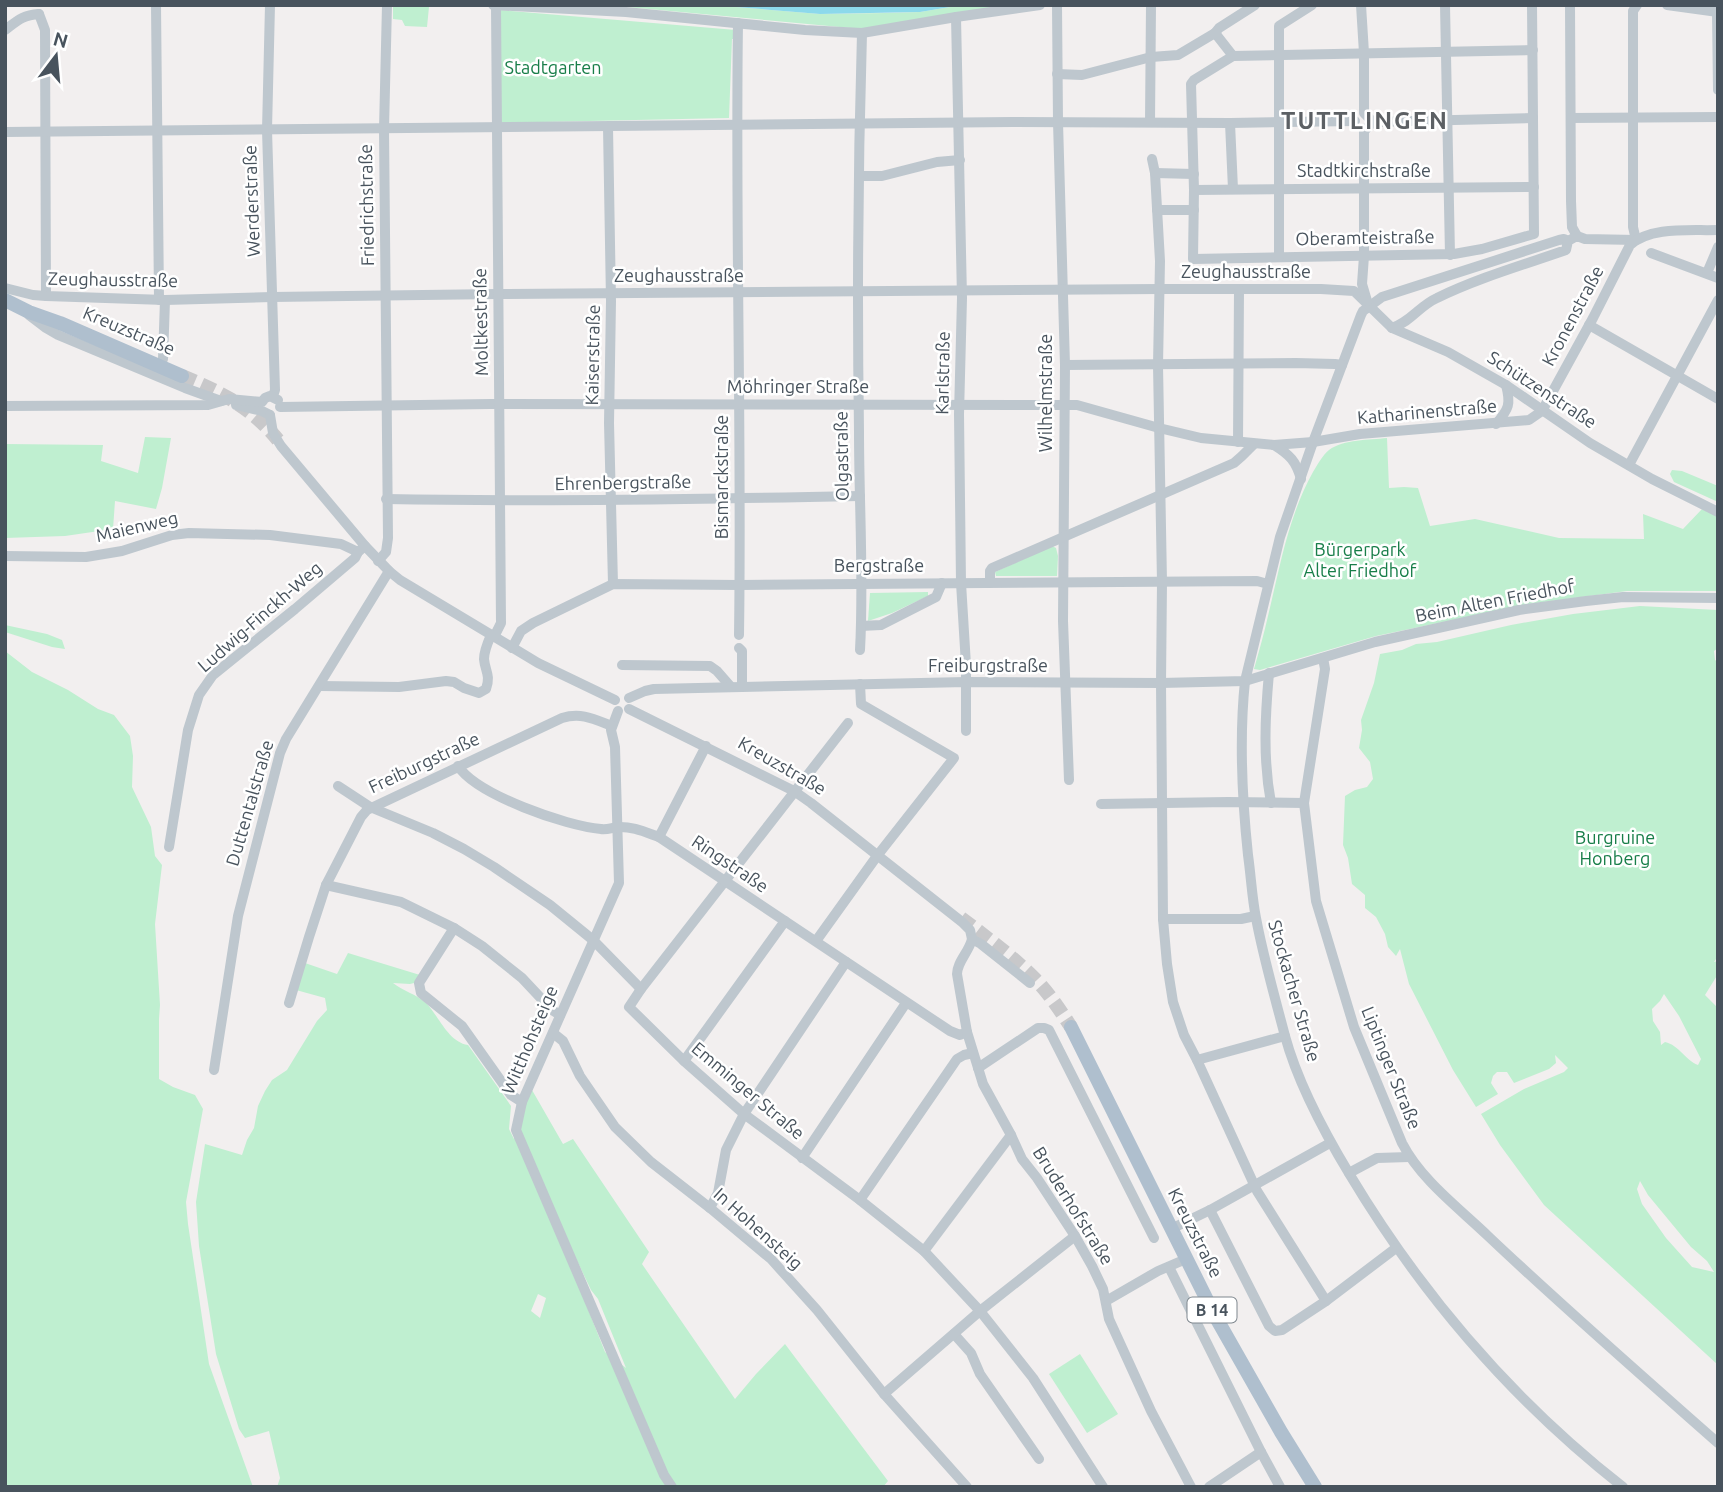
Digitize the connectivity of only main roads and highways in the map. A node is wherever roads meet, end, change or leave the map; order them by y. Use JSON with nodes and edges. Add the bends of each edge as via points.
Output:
{"nodes":[{"id":1,"x":5,"y":289,"type":"edge"},
{"id":2,"x":5,"y":300,"type":"edge"},
{"id":3,"x":60,"y":323,"type":"junction"},
{"id":4,"x":183,"y":376,"type":"tunnel mouth"},
{"id":5,"x":1071,"y":1027,"type":"tunnel mouth"},
{"id":6,"x":1315,"y":1487,"type":"edge"}],
"edges":[{"from":1,"to":3,"type":"main road","name":"Kreuzstraße"},
{"from":2,"to":3,"type":"main road","name":"Kreuzstraße"},
{"from":3,"to":4,"type":"main road","name":"Kreuzstraße"},
{"from":5,"to":6,"type":"main road","name":"Kreuzstraße","number":"B 14","via":[[1239,1360]]}]}
